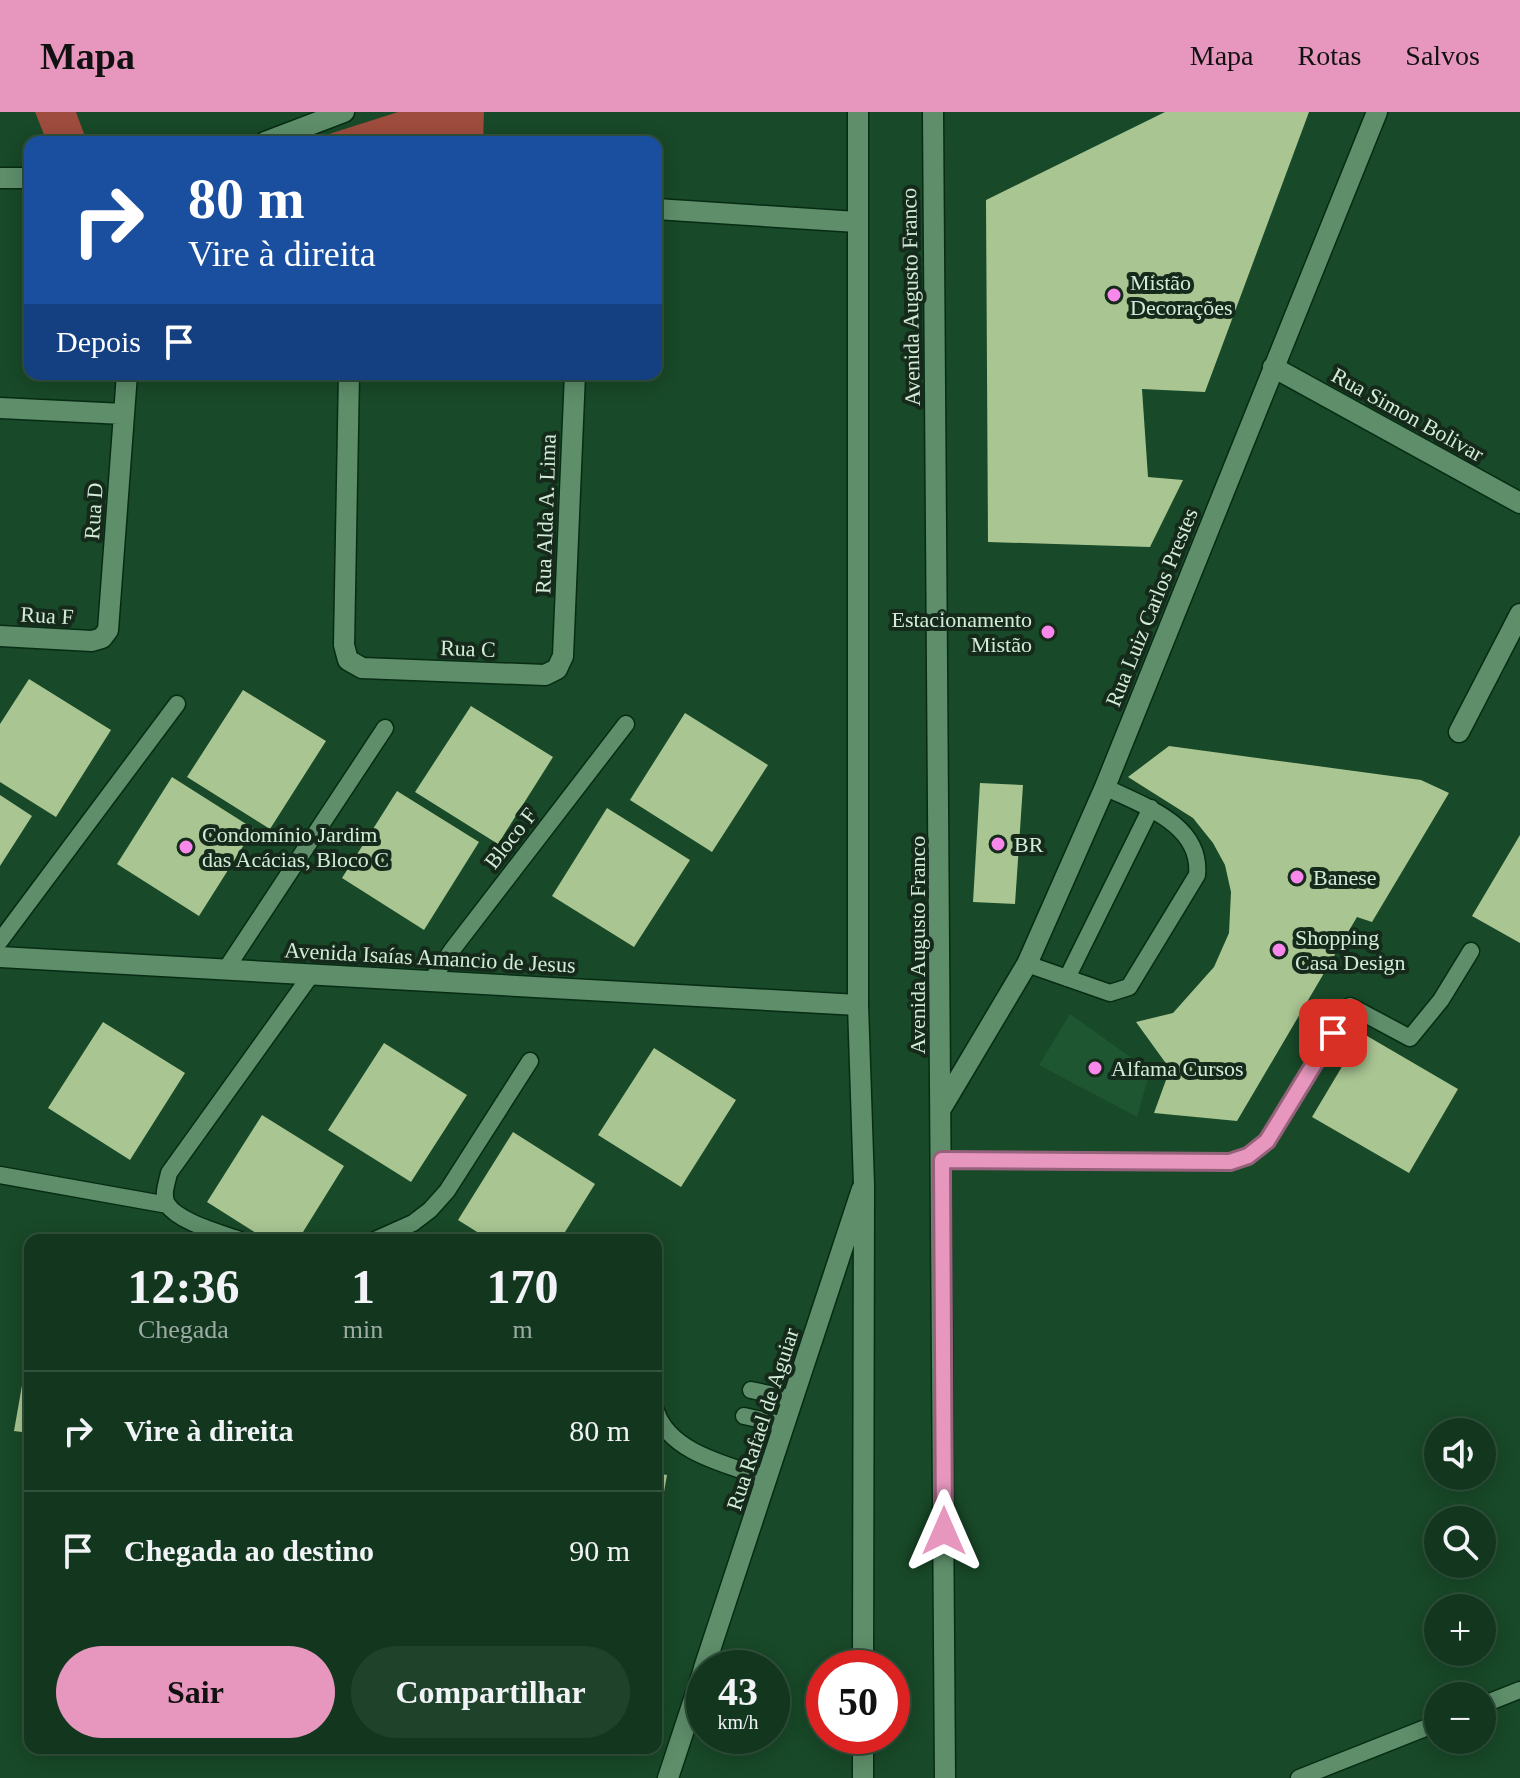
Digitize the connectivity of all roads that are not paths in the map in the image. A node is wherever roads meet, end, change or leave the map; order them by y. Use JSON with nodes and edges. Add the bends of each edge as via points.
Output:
{"nodes":[{"id":1,"x":344,"y":112,"type":"edge"},
{"id":2,"x":858,"y":112,"type":"edge"},
{"id":3,"x":933,"y":112,"type":"edge"},
{"id":4,"x":1377,"y":112,"type":"edge"},
{"id":5,"x":318,"y":116,"type":"edge"},
{"id":6,"x":277,"y":136,"type":"edge"},
{"id":7,"x":0,"y":178,"type":"edge"},
{"id":8,"x":24,"y":178,"type":"edge"},
{"id":9,"x":662,"y":209,"type":"edge"},
{"id":10,"x":857,"y":222,"type":"junction"},
{"id":11,"x":1273,"y":367,"type":"junction"},
{"id":12,"x":127,"y":380,"type":"edge"},
{"id":13,"x":349,"y":380,"type":"edge"},
{"id":14,"x":575,"y":380,"type":"edge"},
{"id":15,"x":0,"y":408,"type":"edge"},
{"id":16,"x":124,"y":414,"type":"junction"},
{"id":17,"x":1520,"y":503,"type":"edge"},
{"id":18,"x":1520,"y":614,"type":"edge"},
{"id":19,"x":0,"y":636,"type":"edge"},
{"id":20,"x":92,"y":641,"type":"joint"},
{"id":21,"x":563,"y":656,"type":"joint"},
{"id":22,"x":177,"y":704,"type":"dead end"},
{"id":23,"x":626,"y":724,"type":"dead end"},
{"id":24,"x":385,"y":728,"type":"dead end"},
{"id":25,"x":1459,"y":732,"type":"dead end"},
{"id":26,"x":1105,"y":787,"type":"junction"},
{"id":27,"x":1151,"y":808,"type":"junction"},
{"id":28,"x":0,"y":941,"type":"edge"},
{"id":29,"x":1471,"y":951,"type":"dead end"},
{"id":30,"x":0,"y":957,"type":"edge"},
{"id":31,"x":1027,"y":964,"type":"junction"},
{"id":32,"x":226,"y":969,"type":"junction"},
{"id":33,"x":311,"y":975,"type":"junction"},
{"id":34,"x":1067,"y":978,"type":"junction"},
{"id":35,"x":431,"y":981,"type":"junction"},
{"id":36,"x":858,"y":1005,"type":"junction"},
{"id":37,"x":530,"y":1061,"type":"dead end"},
{"id":38,"x":942,"y":1107,"type":"junction"},
{"id":39,"x":942,"y":1160,"type":"junction"},
{"id":40,"x":0,"y":1175,"type":"edge"},
{"id":41,"x":864,"y":1185,"type":"junction"},
{"id":42,"x":168,"y":1205,"type":"junction"},
{"id":43,"x":224,"y":1234,"type":"edge"},
{"id":44,"x":388,"y":1234,"type":"edge"},
{"id":45,"x":751,"y":1390,"type":"dead end"},
{"id":46,"x":794,"y":1399,"type":"junction"},
{"id":47,"x":744,"y":1416,"type":"dead end"},
{"id":48,"x":662,"y":1424,"type":"edge"},
{"id":49,"x":785,"y":1425,"type":"junction"},
{"id":50,"x":768,"y":1479,"type":"junction"},
{"id":51,"x":710,"y":1650,"type":"edge"},
{"id":52,"x":863,"y":1650,"type":"edge"},
{"id":53,"x":1520,"y":1690,"type":"edge"},
{"id":54,"x":1496,"y":1699,"type":"edge"},
{"id":55,"x":686,"y":1723,"type":"edge"},
{"id":56,"x":1424,"y":1729,"type":"edge"},
{"id":57,"x":863,"y":1754,"type":"edge"},
{"id":58,"x":668,"y":1778,"type":"edge"},
{"id":59,"x":863,"y":1778,"type":"edge"},
{"id":60,"x":945,"y":1778,"type":"edge"},
{"id":61,"x":1299,"y":1778,"type":"edge"}],
"edges":[{"from":1,"to":5,"type":"street"},
{"from":2,"to":10,"type":"street"},
{"from":3,"to":38,"type":"street","name":"Avenida Augusto Franco"},
{"from":4,"to":11,"type":"street","name":"Rua Luiz Carlos Prestes"},
{"from":5,"to":6,"type":"street"},
{"from":7,"to":8,"type":"street"},
{"from":9,"to":10,"type":"street"},
{"from":10,"to":36,"type":"street"},
{"from":11,"to":17,"type":"street","name":"Rua Simon Bolivar"},
{"from":11,"to":26,"type":"street","name":"Rua Luiz Carlos Prestes"},
{"from":12,"to":16,"type":"street","name":"Rua D"},
{"from":13,"to":21,"type":"street","name":"Rua C","via":[[344,645],[348,660],[362,668],[545,675],[557,669]]},
{"from":14,"to":21,"type":"street","name":"Rua Alda A. Lima"},
{"from":15,"to":16,"type":"street"},
{"from":16,"to":20,"type":"street","name":"Rua D","via":[[108,630]]},
{"from":18,"to":25,"type":"street"},
{"from":19,"to":20,"type":"street","name":"Rua F"},
{"from":22,"to":28,"type":"lane"},
{"from":23,"to":35,"type":"lane","name":"Bloco F"},
{"from":24,"to":32,"type":"lane"},
{"from":26,"to":27,"type":"lane"},
{"from":26,"to":31,"type":"street","name":"Rua Luiz Carlos Prestes"},
{"from":27,"to":34,"type":"lane"},
{"from":27,"to":34,"type":"lane","via":[[1191,842],[1199,859],[1197,875],[1129,987],[1110,993]]},
{"from":29,"to":39,"type":"lane","via":[[1410,1038],[1350,1006],[1267,1141],[1248,1156],[1230,1162]]},
{"from":30,"to":32,"type":"street","name":"Avenida Isaías Amancio de Jesus"},
{"from":31,"to":34,"type":"lane"},
{"from":31,"to":38,"type":"street","name":"Rua Luiz Carlos Prestes"},
{"from":32,"to":33,"type":"street","name":"Avenida Isaías Amancio de Jesus"},
{"from":33,"to":35,"type":"street","name":"Avenida Isaías Amancio de Jesus"},
{"from":33,"to":42,"type":"lane","via":[[169,1173],[164,1193]]},
{"from":35,"to":36,"type":"street","name":"Avenida Isaías Amancio de Jesus"},
{"from":36,"to":41,"type":"street"},
{"from":37,"to":44,"type":"lane","via":[[447,1191],[413,1223]]},
{"from":38,"to":39,"type":"street","name":"Avenida Augusto Franco"},
{"from":39,"to":60,"type":"street","name":"Avenida Augusto Franco"},
{"from":40,"to":42,"type":"lane"},
{"from":41,"to":46,"type":"street","name":"Rua Rafael de Aguiar"},
{"from":41,"to":52,"type":"street"},
{"from":42,"to":43,"type":"lane","via":[[190,1221]]},
{"from":45,"to":46,"type":"lane"},
{"from":46,"to":49,"type":"street","name":"Rua Rafael de Aguiar"},
{"from":47,"to":49,"type":"lane"},
{"from":48,"to":50,"type":"lane","via":[[691,1449]]},
{"from":49,"to":50,"type":"street","name":"Rua Rafael de Aguiar"},
{"from":50,"to":51,"type":"street","name":"Rua Rafael de Aguiar"},
{"from":53,"to":54,"type":"lane"},
{"from":55,"to":58,"type":"street","name":"Rua Rafael de Aguiar"},
{"from":56,"to":61,"type":"lane"},
{"from":57,"to":59,"type":"street"}]}
